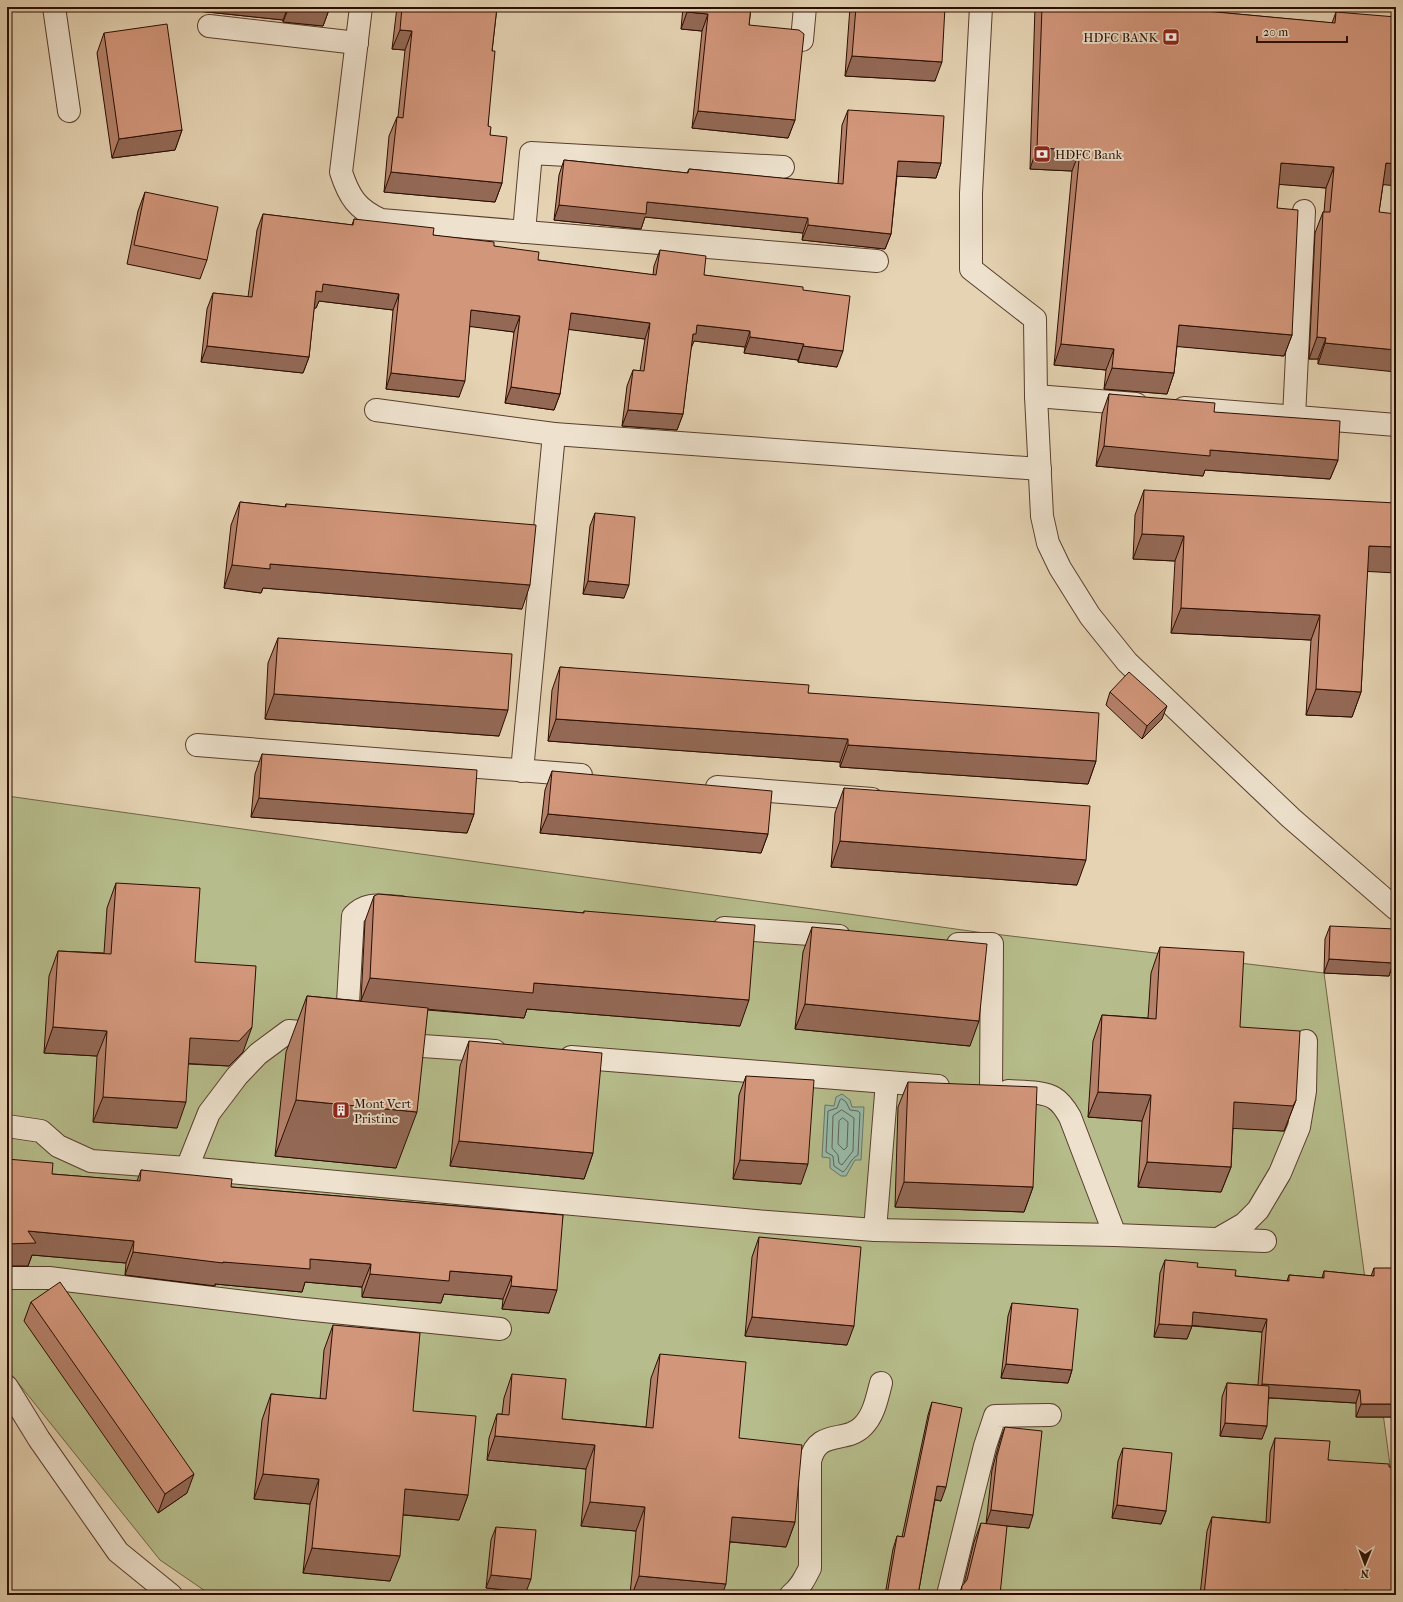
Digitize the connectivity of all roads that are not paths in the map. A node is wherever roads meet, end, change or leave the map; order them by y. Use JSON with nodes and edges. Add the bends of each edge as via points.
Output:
{"nodes":[{"id":1,"x":54,"y":7,"type":"edge"},
{"id":2,"x":361,"y":7,"type":"edge"},
{"id":3,"x":805,"y":7,"type":"edge"},
{"id":4,"x":981,"y":7,"type":"edge"},
{"id":5,"x":209,"y":26,"type":"dead end"},
{"id":6,"x":802,"y":40,"type":"edge"},
{"id":7,"x":356,"y":43,"type":"junction"},
{"id":8,"x":69,"y":111,"type":"dead end"},
{"id":9,"x":783,"y":167,"type":"dead end"},
{"id":10,"x":1304,"y":211,"type":"dead end"},
{"id":11,"x":524,"y":232,"type":"junction"},
{"id":12,"x":877,"y":261,"type":"dead end"},
{"id":13,"x":1036,"y":396,"type":"junction"},
{"id":14,"x":376,"y":410,"type":"dead end"},
{"id":15,"x":1294,"y":417,"type":"junction"},
{"id":16,"x":1396,"y":425,"type":"edge"},
{"id":17,"x":554,"y":434,"type":"junction"},
{"id":18,"x":1040,"y":470,"type":"junction"},
{"id":19,"x":197,"y":745,"type":"dead end"},
{"id":20,"x":522,"y":771,"type":"junction"},
{"id":21,"x":601,"y":777,"type":"edge"},
{"id":22,"x":696,"y":785,"type":"edge"},
{"id":23,"x":894,"y":801,"type":"edge"},
{"id":24,"x":420,"y":908,"type":"edge"},
{"id":25,"x":1396,"y":909,"type":"edge"},
{"id":26,"x":704,"y":927,"type":"edge"},
{"id":27,"x":863,"y":937,"type":"edge"},
{"id":28,"x":942,"y":943,"type":"edge"},
{"id":29,"x":367,"y":1040,"type":"junction"},
{"id":30,"x":1306,"y":1041,"type":"dead end"},
{"id":31,"x":517,"y":1053,"type":"edge"},
{"id":32,"x":548,"y":1056,"type":"edge"},
{"id":33,"x":888,"y":1082,"type":"junction"},
{"id":34,"x":991,"y":1090,"type":"junction"},
{"id":35,"x":7,"y":1126,"type":"edge"},
{"id":36,"x":187,"y":1168,"type":"junction"},
{"id":37,"x":875,"y":1230,"type":"junction"},
{"id":38,"x":1115,"y":1234,"type":"junction"},
{"id":39,"x":1218,"y":1239,"type":"junction"},
{"id":40,"x":1265,"y":1241,"type":"dead end"},
{"id":41,"x":7,"y":1278,"type":"edge"},
{"id":42,"x":500,"y":1329,"type":"dead end"},
{"id":43,"x":881,"y":1383,"type":"dead end"},
{"id":44,"x":7,"y":1387,"type":"edge"},
{"id":45,"x":1050,"y":1415,"type":"dead end"},
{"id":46,"x":171,"y":1595,"type":"edge"},
{"id":47,"x":791,"y":1595,"type":"edge"},
{"id":48,"x":948,"y":1595,"type":"edge"}],
"edges":[{"from":1,"to":8,"type":"street"},
{"from":2,"to":7,"type":"street"},
{"from":3,"to":6,"type":"street"},
{"from":4,"to":13,"type":"street","via":[[971,193],[971,269],[1035,319]]},
{"from":5,"to":7,"type":"street"},
{"from":7,"to":11,"type":"street","via":[[341,172],[355,202],[366,213],[381,220]]},
{"from":9,"to":11,"type":"street","via":[[530,153]]},
{"from":10,"to":15,"type":"street"},
{"from":11,"to":12,"type":"street"},
{"from":13,"to":15,"type":"street"},
{"from":13,"to":18,"type":"street"},
{"from":14,"to":17,"type":"street"},
{"from":15,"to":16,"type":"street"},
{"from":17,"to":18,"type":"street"},
{"from":17,"to":20,"type":"street"},
{"from":18,"to":25,"type":"street","via":[[1042,516],[1048,543],[1060,568],[1090,616],[1127,662],[1291,818]]},
{"from":19,"to":20,"type":"street"},
{"from":20,"to":21,"type":"street"},
{"from":22,"to":23,"type":"street"},
{"from":24,"to":29,"type":"street","via":[[372,905],[359,909],[353,916],[347,1020]]},
{"from":26,"to":27,"type":"street"},
{"from":28,"to":34,"type":"street","via":[[992,944]]},
{"from":29,"to":31,"type":"street"},
{"from":29,"to":36,"type":"street","via":[[288,1031],[237,1076],[209,1113]]},
{"from":30,"to":39,"type":"street","via":[[1305,1091],[1299,1127],[1280,1173],[1258,1210],[1244,1224]]},
{"from":32,"to":33,"type":"street"},
{"from":33,"to":34,"type":"street"},
{"from":33,"to":37,"type":"street"},
{"from":34,"to":38,"type":"street","via":[[1048,1094],[1056,1098],[1070,1117]]},
{"from":35,"to":36,"type":"street","via":[[41,1131],[58,1146],[91,1161]]},
{"from":36,"to":37,"type":"street"},
{"from":37,"to":38,"type":"street"},
{"from":38,"to":39,"type":"street"},
{"from":39,"to":40,"type":"street"},
{"from":41,"to":42,"type":"street","via":[[48,1278],[295,1308]]},
{"from":43,"to":47,"type":"street","via":[[873,1411],[862,1427],[828,1439],[814,1449],[810,1461],[810,1568]]},
{"from":44,"to":46,"type":"street","via":[[39,1439],[118,1552]]},
{"from":45,"to":48,"type":"street","via":[[994,1416]]}]}
